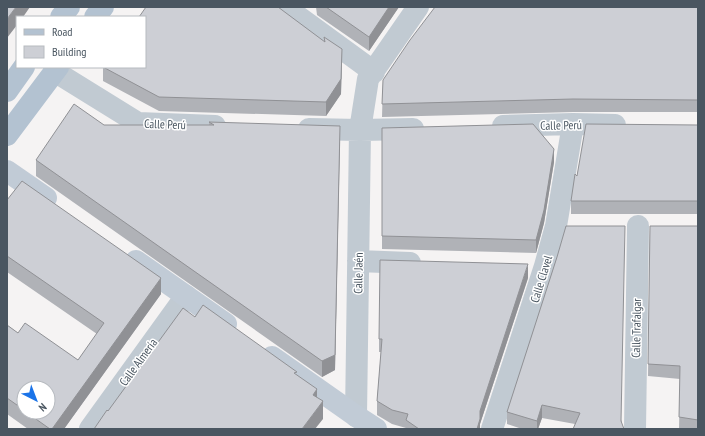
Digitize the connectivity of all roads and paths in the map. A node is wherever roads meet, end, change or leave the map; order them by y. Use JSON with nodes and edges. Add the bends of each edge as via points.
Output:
{"nodes":[{"id":1,"x":69,"y":7,"type":"edge"},
{"id":2,"x":103,"y":7,"type":"edge"},
{"id":3,"x":285,"y":7,"type":"edge"},
{"id":4,"x":418,"y":7,"type":"edge"},
{"id":5,"x":62,"y":16,"type":"edge"},
{"id":6,"x":96,"y":16,"type":"edge"},
{"id":7,"x":23,"y":68,"type":"edge"},
{"id":8,"x":56,"y":69,"type":"edge"},
{"id":9,"x":374,"y":72,"type":"junction"},
{"id":10,"x":7,"y":91,"type":"edge"},
{"id":11,"x":573,"y":124,"type":"junction"},
{"id":12,"x":635,"y":125,"type":"edge"},
{"id":13,"x":233,"y":126,"type":"edge"},
{"id":14,"x":486,"y":126,"type":"edge"},
{"id":15,"x":289,"y":128,"type":"edge"},
{"id":16,"x":431,"y":128,"type":"edge"},
{"id":17,"x":360,"y":130,"type":"junction"},
{"id":18,"x":7,"y":135,"type":"edge"},
{"id":19,"x":7,"y":171,"type":"edge"},
{"id":20,"x":64,"y":211,"type":"edge"},
{"id":21,"x":556,"y":226,"type":"junction"},
{"id":22,"x":579,"y":226,"type":"edge"},
{"id":23,"x":616,"y":226,"type":"edge"},
{"id":24,"x":638,"y":226,"type":"junction"},
{"id":25,"x":660,"y":226,"type":"edge"},
{"id":26,"x":122,"y":251,"type":"edge"},
{"id":27,"x":358,"y":261,"type":"junction"},
{"id":28,"x":428,"y":263,"type":"edge"},
{"id":29,"x":522,"y":266,"type":"edge"},
{"id":30,"x":545,"y":266,"type":"junction"},
{"id":31,"x":186,"y":296,"type":"junction"},
{"id":32,"x":351,"y":423,"type":"edge"},
{"id":33,"x":90,"y":429,"type":"edge"},
{"id":34,"x":376,"y":429,"type":"edge"},
{"id":35,"x":492,"y":429,"type":"edge"},
{"id":36,"x":634,"y":429,"type":"edge"}],
"edges":[{"from":1,"to":5,"type":"main road"},
{"from":2,"to":6,"type":"main road"},
{"from":3,"to":9,"type":"street"},
{"from":4,"to":9,"type":"street","name":"Calle Jaén"},
{"from":7,"to":10,"type":"main road"},
{"from":8,"to":13,"type":"street","name":"Calle Perú","via":[[138,124]]},
{"from":8,"to":18,"type":"main road"},
{"from":9,"to":17,"type":"street","name":"Calle Jaén","via":[[368,79]]},
{"from":11,"to":12,"type":"street","name":"Calle Perú"},
{"from":11,"to":14,"type":"street","name":"Calle Perú"},
{"from":11,"to":21,"type":"street","name":"Calle Clavel"},
{"from":15,"to":17,"type":"street"},
{"from":16,"to":17,"type":"street"},
{"from":17,"to":27,"type":"street","name":"Calle Jaén"},
{"from":19,"to":20,"type":"street"},
{"from":21,"to":22,"type":"street"},
{"from":21,"to":30,"type":"street","name":"Calle Clavel"},
{"from":23,"to":24,"type":"street"},
{"from":24,"to":25,"type":"street"},
{"from":24,"to":36,"type":"street","name":"Calle Trafalgar"},
{"from":26,"to":31,"type":"street"},
{"from":27,"to":28,"type":"street"},
{"from":27,"to":32,"type":"street","name":"Calle Jaén"},
{"from":29,"to":30,"type":"street"},
{"from":30,"to":35,"type":"street","name":"Calle Clavel"},
{"from":31,"to":32,"type":"street","via":[[249,340]]},
{"from":31,"to":33,"type":"street","name":"Calle Almería"},
{"from":32,"to":34,"type":"street"}]}
